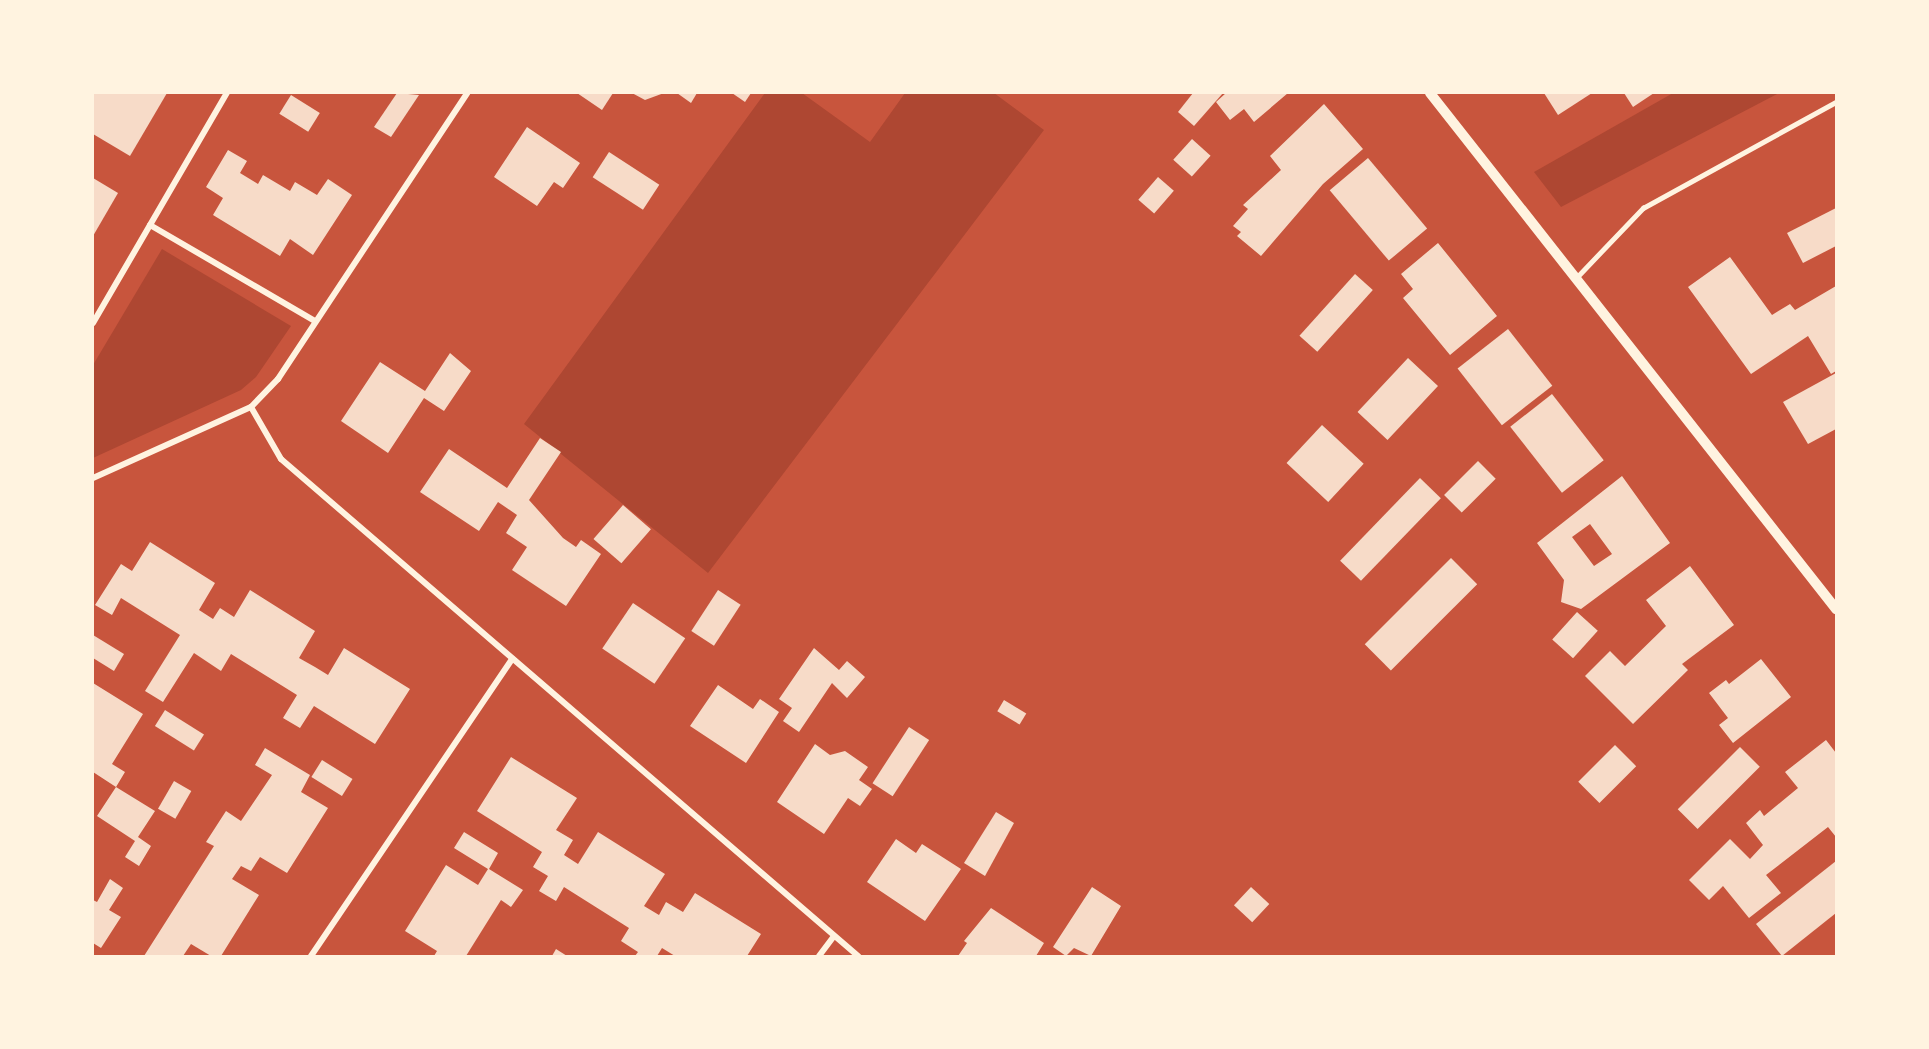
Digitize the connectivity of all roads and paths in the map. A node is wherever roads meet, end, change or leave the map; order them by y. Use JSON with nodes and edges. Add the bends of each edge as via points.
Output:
{"nodes":[{"id":1,"x":227,"y":93,"type":"edge"},
{"id":2,"x":467,"y":93,"type":"edge"},
{"id":3,"x":1430,"y":93,"type":"edge"},
{"id":4,"x":1836,"y":102,"type":"edge"},
{"id":5,"x":150,"y":225,"type":"junction"},
{"id":6,"x":1576,"y":278,"type":"junction"},
{"id":7,"x":315,"y":321,"type":"junction"},
{"id":8,"x":93,"y":323,"type":"edge"},
{"id":9,"x":251,"y":407,"type":"junction"},
{"id":10,"x":93,"y":478,"type":"edge"},
{"id":11,"x":1836,"y":609,"type":"edge"},
{"id":12,"x":512,"y":659,"type":"junction"},
{"id":13,"x":834,"y":936,"type":"junction"},
{"id":14,"x":311,"y":956,"type":"edge"},
{"id":15,"x":819,"y":956,"type":"edge"},
{"id":16,"x":858,"y":956,"type":"edge"}],
"edges":[{"from":1,"to":5,"type":"street"},
{"from":2,"to":7,"type":"street"},
{"from":3,"to":6,"type":"street"},
{"from":4,"to":6,"type":"lane","via":[[1643,208]]},
{"from":5,"to":7,"type":"street"},
{"from":5,"to":8,"type":"street"},
{"from":6,"to":11,"type":"street"},
{"from":7,"to":9,"type":"street","via":[[278,379]]},
{"from":9,"to":10,"type":"street"},
{"from":9,"to":12,"type":"street","via":[[281,459]]},
{"from":12,"to":13,"type":"street"},
{"from":12,"to":14,"type":"street"},
{"from":13,"to":15,"type":"street"},
{"from":13,"to":16,"type":"street"}]}
